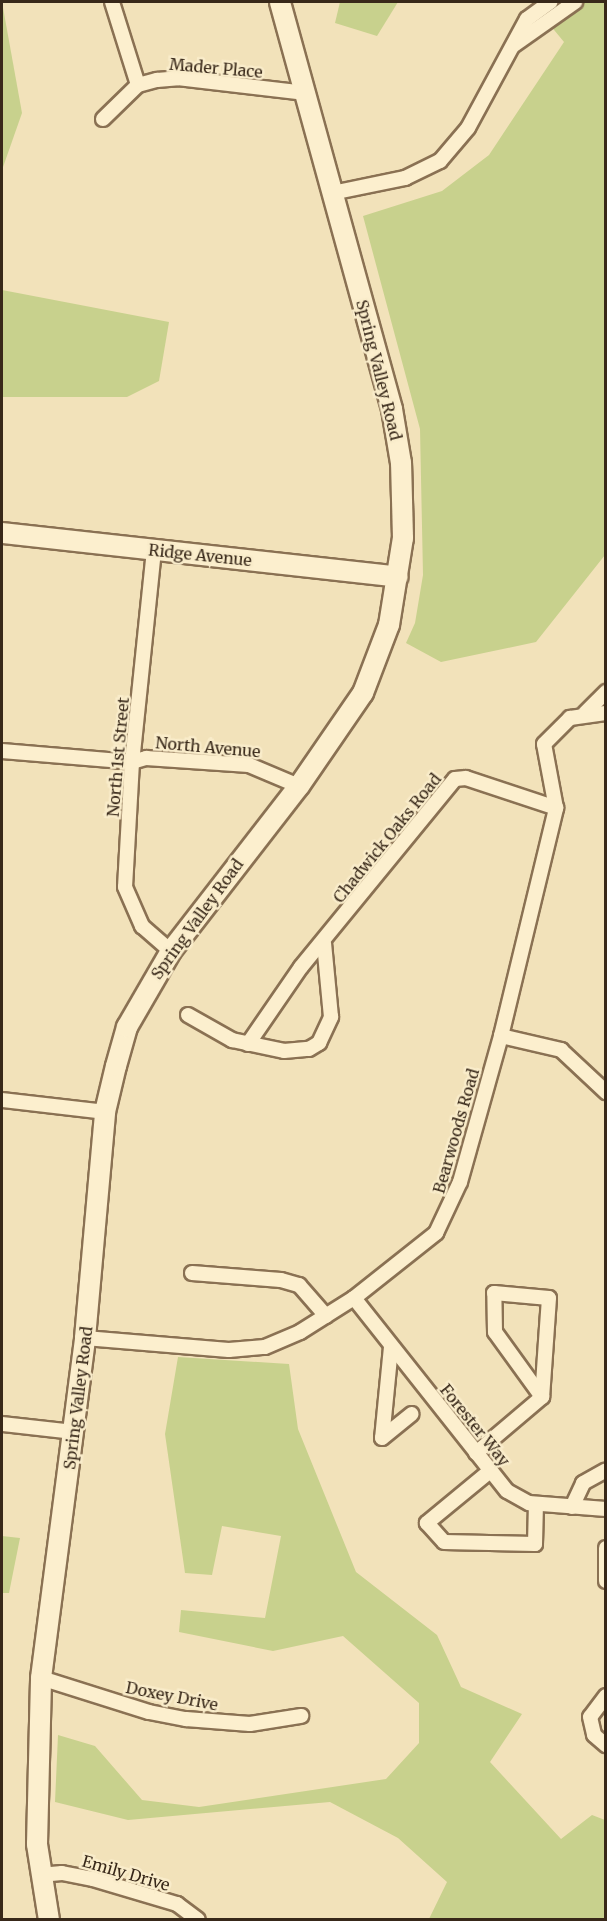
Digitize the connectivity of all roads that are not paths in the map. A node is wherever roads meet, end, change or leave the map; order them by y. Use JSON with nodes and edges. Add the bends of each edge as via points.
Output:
{"nodes":[{"id":1,"x":112,"y":2,"type":"edge"},
{"id":2,"x":280,"y":2,"type":"edge"},
{"id":3,"x":550,"y":2,"type":"edge"},
{"id":4,"x":575,"y":2,"type":"edge"},
{"id":5,"x":508,"y":50,"type":"junction"},
{"id":6,"x":138,"y":85,"type":"junction"},
{"id":7,"x":305,"y":93,"type":"junction"},
{"id":8,"x":103,"y":119,"type":"dead end"},
{"id":9,"x":332,"y":192,"type":"junction"},
{"id":10,"x":2,"y":533,"type":"edge"},
{"id":11,"x":154,"y":550,"type":"junction"},
{"id":12,"x":398,"y":577,"type":"junction"},
{"id":13,"x":606,"y":692,"type":"edge"},
{"id":14,"x":606,"y":713,"type":"edge"},
{"id":15,"x":583,"y":714,"type":"junction"},
{"id":16,"x":2,"y":751,"type":"edge"},
{"id":17,"x":132,"y":762,"type":"junction"},
{"id":18,"x":299,"y":786,"type":"junction"},
{"id":19,"x":556,"y":808,"type":"junction"},
{"id":20,"x":324,"y":943,"type":"junction"},
{"id":21,"x":171,"y":951,"type":"junction"},
{"id":22,"x":188,"y":1015,"type":"dead end"},
{"id":23,"x":501,"y":1036,"type":"junction"},
{"id":24,"x":248,"y":1044,"type":"junction"},
{"id":25,"x":606,"y":1092,"type":"edge"},
{"id":26,"x":2,"y":1100,"type":"edge"},
{"id":27,"x":105,"y":1112,"type":"junction"},
{"id":28,"x":192,"y":1273,"type":"dead end"},
{"id":29,"x":354,"y":1298,"type":"junction"},
{"id":30,"x":326,"y":1316,"type":"junction"},
{"id":31,"x":86,"y":1338,"type":"junction"},
{"id":32,"x":391,"y":1347,"type":"junction"},
{"id":33,"x":542,"y":1397,"type":"junction"},
{"id":34,"x":412,"y":1414,"type":"dead end"},
{"id":35,"x":2,"y":1424,"type":"edge"},
{"id":36,"x":74,"y":1432,"type":"junction"},
{"id":37,"x":476,"y":1453,"type":"junction"},
{"id":38,"x":606,"y":1470,"type":"edge"},
{"id":39,"x":490,"y":1471,"type":"junction"},
{"id":40,"x":536,"y":1504,"type":"junction"},
{"id":41,"x":572,"y":1507,"type":"junction"},
{"id":42,"x":606,"y":1509,"type":"edge"},
{"id":43,"x":606,"y":1548,"type":"edge"},
{"id":44,"x":606,"y":1581,"type":"edge"},
{"id":45,"x":40,"y":1678,"type":"junction"},
{"id":46,"x":606,"y":1696,"type":"edge"},
{"id":47,"x":302,"y":1716,"type":"dead end"},
{"id":48,"x":606,"y":1745,"type":"edge"},
{"id":49,"x":40,"y":1875,"type":"junction"},
{"id":50,"x":49,"y":1920,"type":"edge"},
{"id":51,"x":198,"y":1920,"type":"edge"}],
"edges":[{"from":1,"to":6,"type":"street"},
{"from":2,"to":7,"type":"street","name":"Spring Valley Road"},
{"from":3,"to":5,"type":"street","via":[[527,19]]},
{"from":4,"to":5,"type":"street"},
{"from":5,"to":9,"type":"street","via":[[468,128],[440,161],[405,178]]},
{"from":6,"to":7,"type":"street","name":"Mader Place","via":[[178,78]]},
{"from":6,"to":8,"type":"street"},
{"from":7,"to":9,"type":"street","name":"Spring Valley Road"},
{"from":9,"to":12,"type":"street","name":"Spring Valley Road","via":[[392,409],[403,500]]},
{"from":10,"to":11,"type":"street","name":"Ridge Avenue"},
{"from":11,"to":12,"type":"street","name":"Ridge Avenue"},
{"from":11,"to":17,"type":"street","name":"North 1st Street"},
{"from":12,"to":18,"type":"street","name":"Spring Valley Road","via":[[389,625],[363,693]]},
{"from":13,"to":15,"type":"street","name":"Bearwoods Road","via":[[593,709]]},
{"from":14,"to":15,"type":"street","name":"Bearwoods Road"},
{"from":15,"to":19,"type":"street","name":"Bearwoods Road","via":[[560,724],[544,744]]},
{"from":16,"to":17,"type":"street","name":"North Avenue"},
{"from":17,"to":18,"type":"street","name":"North Avenue","via":[[146,758],[249,765]]},
{"from":17,"to":21,"type":"street","name":"North 1st Street","via":[[125,887],[142,927]]},
{"from":18,"to":21,"type":"street","name":"Spring Valley Road"},
{"from":19,"to":20,"type":"street","name":"Chadwick Oaks Road","via":[[466,778],[455,779]]},
{"from":19,"to":23,"type":"street","name":"Bearwoods Road"},
{"from":20,"to":24,"type":"street","via":[[272,1005]]},
{"from":20,"to":24,"type":"street","via":[[331,1017],[319,1043],[296,1052]]},
{"from":21,"to":27,"type":"street","name":"Spring Valley Road","via":[[127,1027]]},
{"from":22,"to":24,"type":"street","via":[[232,1040]]},
{"from":23,"to":25,"type":"street","via":[[561,1050]]},
{"from":23,"to":29,"type":"street","name":"Bearwoods Road","via":[[460,1182],[436,1233]]},
{"from":26,"to":27,"type":"street"},
{"from":27,"to":31,"type":"street","name":"Spring Valley Road"},
{"from":28,"to":30,"type":"street","via":[[290,1282],[311,1297]]},
{"from":29,"to":30,"type":"street","name":"Bearwoods Road"},
{"from":29,"to":32,"type":"street","name":"Forester Way"},
{"from":30,"to":31,"type":"street","name":"Bearwoods Road","via":[[265,1347],[229,1350]]},
{"from":31,"to":36,"type":"street","name":"Spring Valley Road"},
{"from":32,"to":34,"type":"street","via":[[382,1438]]},
{"from":32,"to":37,"type":"street","name":"Forester Way"},
{"from":33,"to":33,"type":"street","via":[[549,1298],[494,1293],[495,1332]]},
{"from":33,"to":37,"type":"street"},
{"from":35,"to":36,"type":"street"},
{"from":36,"to":45,"type":"street","name":"Spring Valley Road"},
{"from":37,"to":39,"type":"street","name":"Forester Way"},
{"from":38,"to":41,"type":"street","via":[[583,1483]]},
{"from":39,"to":40,"type":"street","name":"Forester Way","via":[[507,1491]]},
{"from":39,"to":40,"type":"street","via":[[427,1523],[444,1542],[535,1544]]},
{"from":40,"to":41,"type":"street","name":"Forester Way"},
{"from":41,"to":42,"type":"street","name":"Forester Way"},
{"from":43,"to":44,"type":"street"},
{"from":45,"to":47,"type":"street","name":"Doxey Drive","via":[[149,1712],[186,1719],[250,1724]]},
{"from":45,"to":49,"type":"street","name":"Spring Valley Road","via":[[36,1814]]},
{"from":46,"to":48,"type":"street","via":[[590,1717],[594,1735]]},
{"from":49,"to":50,"type":"street","name":"Spring Valley Road"},
{"from":49,"to":51,"type":"street","name":"Emily Drive","via":[[62,1873],[93,1879],[177,1904]]}]}
